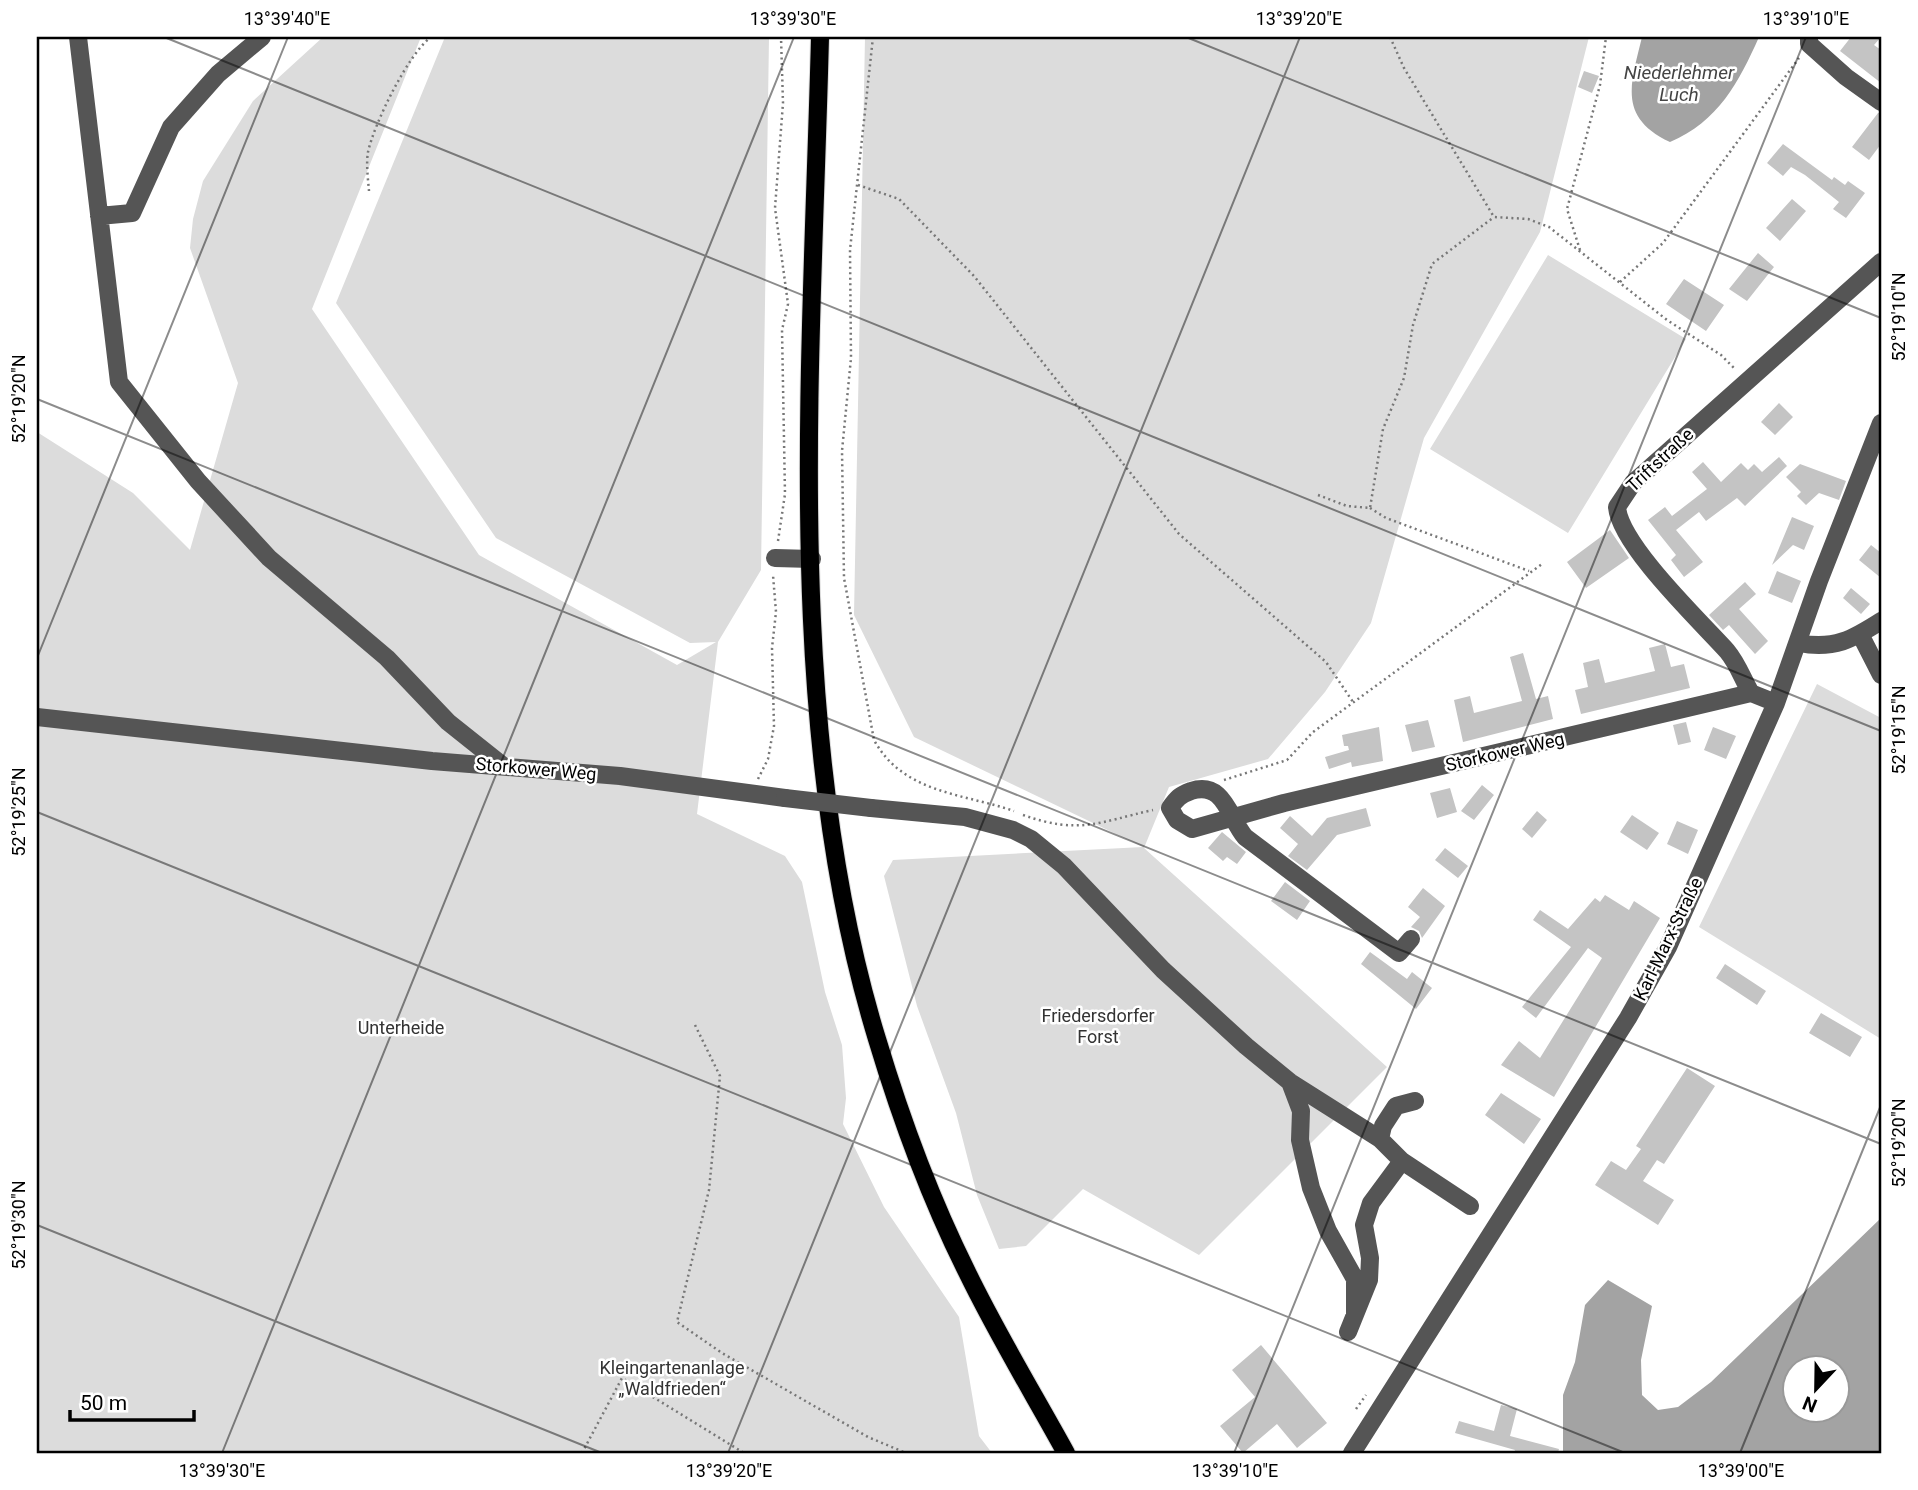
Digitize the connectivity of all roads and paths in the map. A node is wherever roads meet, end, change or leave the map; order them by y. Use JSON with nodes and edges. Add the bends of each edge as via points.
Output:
{"nodes":[{"id":1,"x":78,"y":37,"type":"edge"},
{"id":2,"x":261,"y":37,"type":"edge"},
{"id":3,"x":430,"y":37,"type":"edge"},
{"id":4,"x":781,"y":37,"type":"edge"},
{"id":5,"x":820,"y":37,"type":"edge"},
{"id":6,"x":873,"y":37,"type":"edge"},
{"id":7,"x":1390,"y":37,"type":"edge"},
{"id":8,"x":1606,"y":37,"type":"edge"},
{"id":9,"x":1809,"y":41,"type":"edge"},
{"id":10,"x":1881,"y":102,"type":"edge"},
{"id":11,"x":858,"y":185,"type":"junction"},
{"id":12,"x":369,"y":191,"type":"dead end"},
{"id":13,"x":99,"y":216,"type":"junction"},
{"id":14,"x":1494,"y":217,"type":"junction"},
{"id":15,"x":1580,"y":251,"type":"junction"},
{"id":16,"x":1881,"y":262,"type":"edge"},
{"id":17,"x":1620,"y":282,"type":"junction"},
{"id":18,"x":1747,"y":381,"type":"junction"},
{"id":19,"x":1881,"y":423,"type":"edge"},
{"id":20,"x":1318,"y":495,"type":"dead end"},
{"id":21,"x":1370,"y":508,"type":"junction"},
{"id":22,"x":775,"y":558,"type":"junction"},
{"id":23,"x":812,"y":559,"type":"junction"},
{"id":24,"x":1542,"y":564,"type":"dead end"},
{"id":25,"x":1531,"y":572,"type":"junction"},
{"id":26,"x":1881,"y":621,"type":"edge"},
{"id":27,"x":1860,"y":634,"type":"junction"},
{"id":28,"x":1799,"y":643,"type":"junction"},
{"id":29,"x":1881,"y":675,"type":"edge"},
{"id":30,"x":1751,"y":693,"type":"junction"},
{"id":31,"x":1353,"y":702,"type":"junction"},
{"id":32,"x":1776,"y":703,"type":"junction"},
{"id":33,"x":37,"y":717,"type":"edge"},
{"id":34,"x":502,"y":765,"type":"junction"},
{"id":35,"x":1213,"y":790,"type":"junction"},
{"id":36,"x":750,"y":794,"type":"junction"},
{"id":37,"x":1150,"y":810,"type":"dead end"},
{"id":38,"x":1233,"y":818,"type":"junction"},
{"id":39,"x":1411,"y":939,"type":"dead end"},
{"id":40,"x":695,"y":1025,"type":"dead end"},
{"id":41,"x":1290,"y":1082,"type":"junction"},
{"id":42,"x":1415,"y":1101,"type":"dead end"},
{"id":43,"x":1380,"y":1139,"type":"junction"},
{"id":44,"x":1402,"y":1161,"type":"junction"},
{"id":45,"x":1470,"y":1206,"type":"dead end"},
{"id":46,"x":1355,"y":1315,"type":"junction"},
{"id":47,"x":1348,"y":1332,"type":"dead end"},
{"id":48,"x":1366,"y":1395,"type":"dead end"},
{"id":49,"x":1356,"y":1409,"type":"dead end"},
{"id":50,"x":582,"y":1453,"type":"edge"},
{"id":51,"x":744,"y":1453,"type":"edge"},
{"id":52,"x":906,"y":1453,"type":"edge"},
{"id":53,"x":1066,"y":1453,"type":"edge"},
{"id":54,"x":1352,"y":1453,"type":"edge"}],
"edges":[{"from":1,"to":13,"type":"street"},
{"from":2,"to":13,"type":"street","via":[[218,74],[171,127],[132,213]]},
{"from":3,"to":12,"type":"path","via":[[408,62],[382,113],[368,153]]},
{"from":4,"to":22,"type":"path","via":[[783,103],[775,208],[788,304],[782,330],[785,494]]},
{"from":5,"to":23,"type":"main road"},
{"from":6,"to":11,"type":"path"},
{"from":7,"to":14,"type":"path"},
{"from":8,"to":15,"type":"path","via":[[1600,85],[1567,209]]},
{"from":9,"to":10,"type":"street"},
{"from":9,"to":17,"type":"path","via":[[1663,243]]},
{"from":11,"to":31,"type":"path","via":[[899,199],[974,275],[1179,534],[1326,662]]},
{"from":11,"to":37,"type":"path","via":[[850,250],[851,358],[842,451],[844,578],[874,740],[900,774],[927,787],[1052,823],[1089,826]]},
{"from":13,"to":34,"type":"street","via":[[119,382],[198,481],[269,558],[387,658],[448,722]]},
{"from":14,"to":15,"type":"path","via":[[1528,219],[1549,227]]},
{"from":14,"to":21,"type":"path","via":[[1432,264],[1413,325],[1404,378],[1383,429]]},
{"from":15,"to":17,"type":"path"},
{"from":16,"to":18,"type":"street","name":"Triftstraße"},
{"from":17,"to":18,"type":"path","via":[[1721,355]]},
{"from":18,"to":30,"type":"street","name":"Triftstraße","via":[[1633,483],[1617,507],[1623,527],[1657,573],[1728,652]]},
{"from":19,"to":28,"type":"street","name":"Karl-Marx-Straße"},
{"from":20,"to":21,"type":"path"},
{"from":21,"to":25,"type":"path"},
{"from":22,"to":23,"type":"street"},
{"from":22,"to":36,"type":"path","via":[[774,726],[768,759]]},
{"from":23,"to":53,"type":"main road","via":[[818,705],[830,822],[847,921],[876,1038],[943,1221]]},
{"from":24,"to":25,"type":"path"},
{"from":25,"to":31,"type":"path"},
{"from":26,"to":27,"type":"street"},
{"from":27,"to":28,"type":"street","via":[[1835,646]]},
{"from":27,"to":29,"type":"street"},
{"from":28,"to":32,"type":"street","name":"Karl-Marx-Straße"},
{"from":30,"to":32,"type":"street"},
{"from":30,"to":38,"type":"street","name":"Storkower Weg"},
{"from":31,"to":35,"type":"path","via":[[1313,732],[1287,760],[1223,780]]},
{"from":32,"to":54,"type":"street","name":"Karl-Marx-Straße","via":[[1650,981]]},
{"from":33,"to":34,"type":"street","name":"Storkower Weg"},
{"from":34,"to":36,"type":"street","name":"Storkower Weg"},
{"from":35,"to":38,"type":"street","via":[[1224,799]]},
{"from":35,"to":38,"type":"street","name":"Storkower Weg","via":[[1198,789],[1178,796],[1170,808],[1177,820],[1192,829]]},
{"from":36,"to":41,"type":"street","name":"Storkower Weg","bridge":true,"via":[[965,817],[1031,839],[1064,866],[1210,1015]]},
{"from":38,"to":39,"type":"street","via":[[1245,837],[1399,953]]},
{"from":40,"to":52,"type":"path","via":[[720,1076],[709,1190],[677,1322],[868,1437]]},
{"from":41,"to":43,"type":"street","name":"Storkower Weg"},
{"from":41,"to":46,"type":"street","via":[[1301,1111],[1300,1140],[1311,1188],[1354,1279]]},
{"from":42,"to":43,"type":"street","via":[[1396,1106]]},
{"from":43,"to":44,"type":"street","name":"Storkower Weg"},
{"from":44,"to":45,"type":"street","name":"Storkower Weg"},
{"from":44,"to":46,"type":"street","via":[[1371,1203],[1364,1225],[1369,1280]]},
{"from":46,"to":47,"type":"street"},
{"from":48,"to":49,"type":"path"},
{"from":50,"to":51,"type":"path","via":[[622,1378]]}]}
